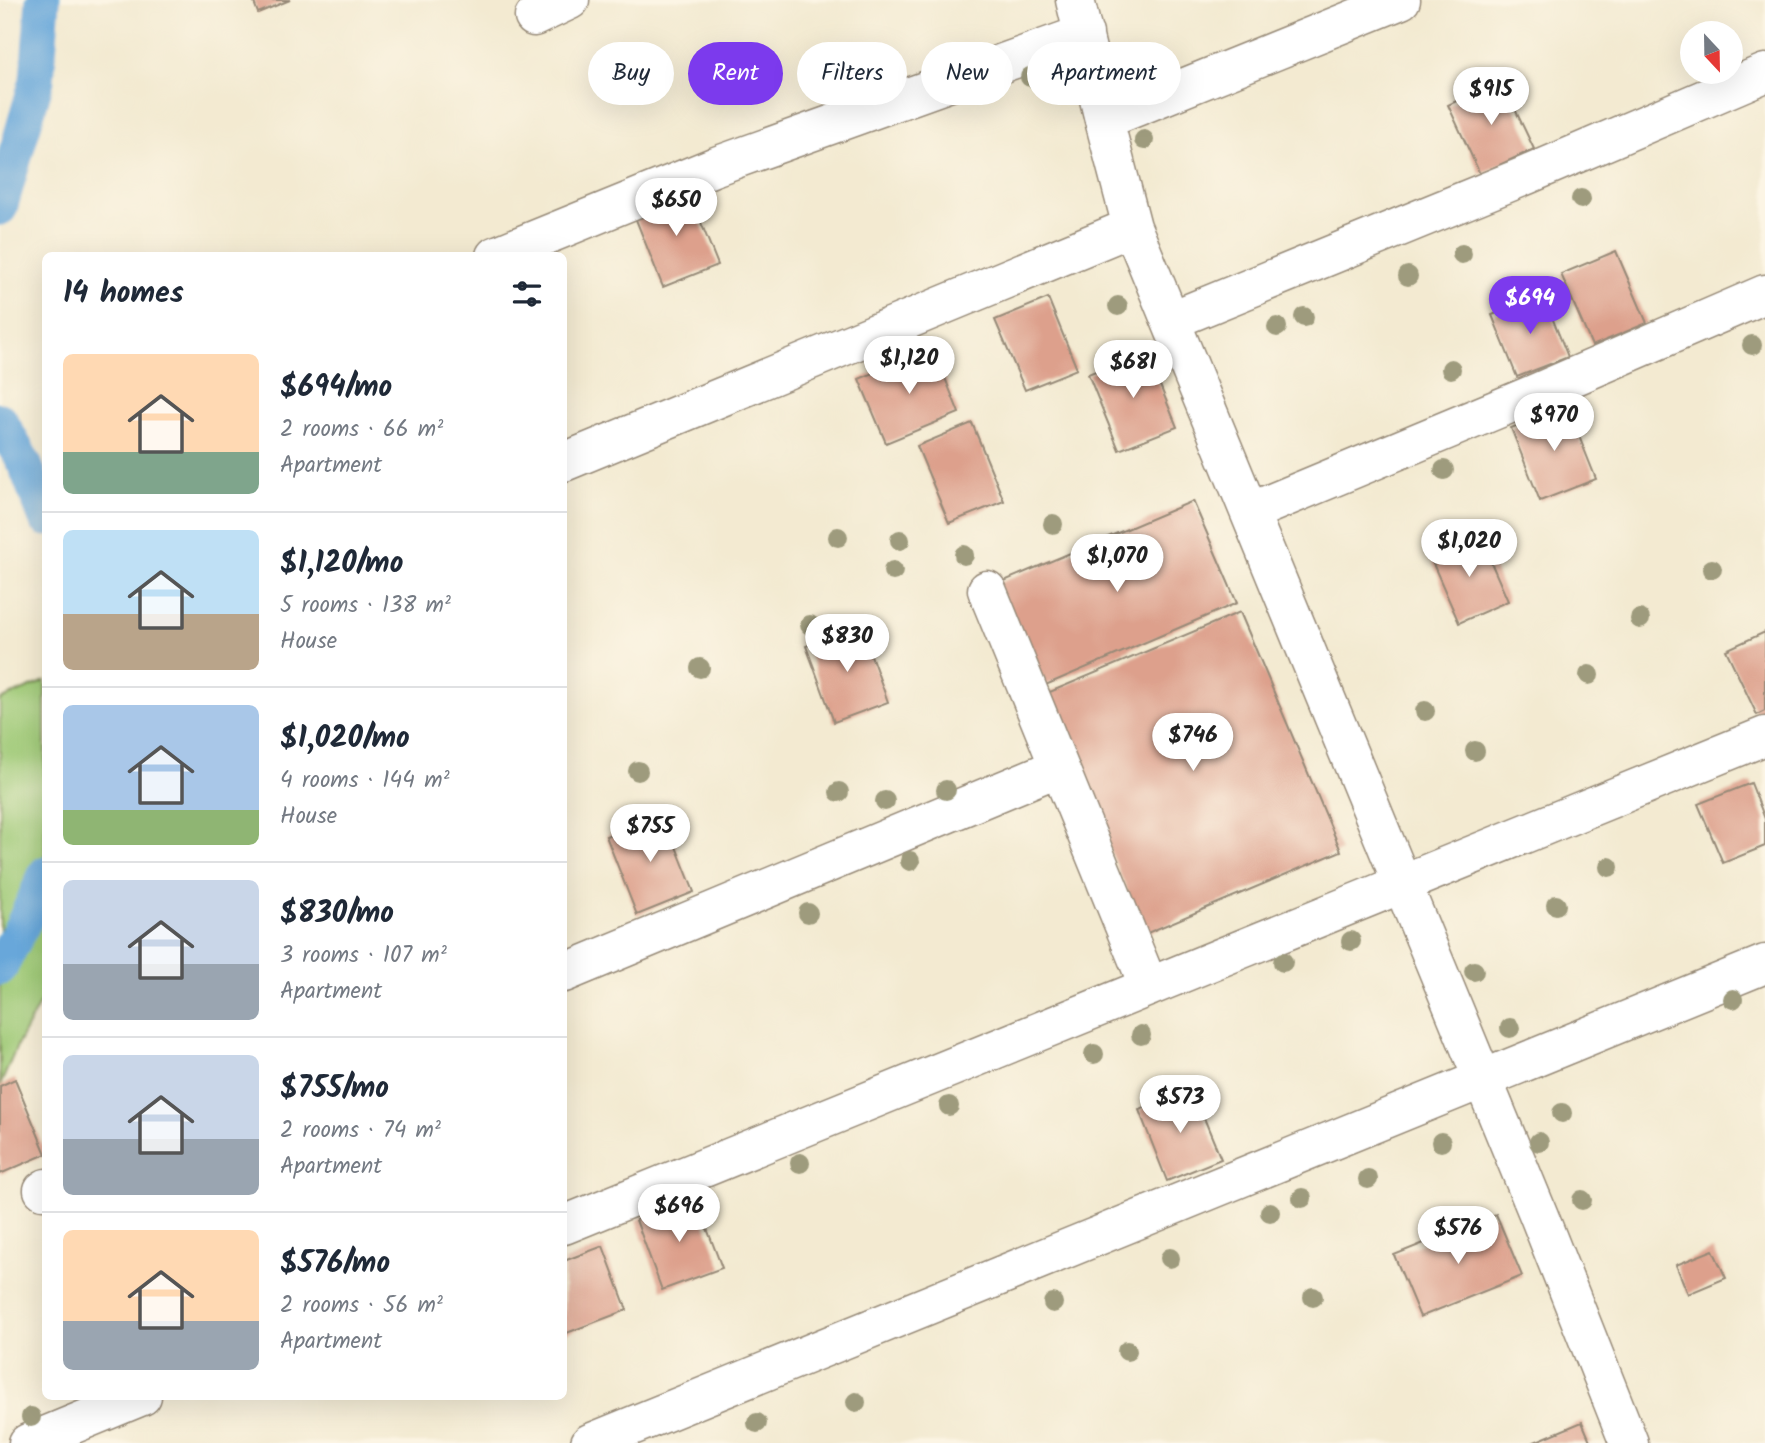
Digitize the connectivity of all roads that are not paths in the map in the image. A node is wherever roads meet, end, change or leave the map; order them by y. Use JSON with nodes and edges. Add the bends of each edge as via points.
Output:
{"nodes":[{"id":1,"x":570,"y":0,"type":"edge"},
{"id":2,"x":1401,"y":0,"type":"edge"},
{"id":3,"x":534,"y":17,"type":"dead end"},
{"id":4,"x":1080,"y":17,"type":"edge"},
{"id":5,"x":1765,"y":73,"type":"edge"},
{"id":6,"x":1104,"y":120,"type":"junction"},
{"id":7,"x":1132,"y":227,"type":"junction"},
{"id":8,"x":505,"y":252,"type":"edge"},
{"id":9,"x":1765,"y":294,"type":"edge"},
{"id":10,"x":1172,"y":320,"type":"junction"},
{"id":11,"x":567,"y":461,"type":"edge"},
{"id":12,"x":1250,"y":512,"type":"junction"},
{"id":13,"x":987,"y":590,"type":"dead end"},
{"id":14,"x":1765,"y":736,"type":"edge"},
{"id":15,"x":1059,"y":767,"type":"junction"},
{"id":16,"x":1401,"y":884,"type":"junction"},
{"id":17,"x":1765,"y":964,"type":"edge"},
{"id":18,"x":567,"y":972,"type":"edge"},
{"id":19,"x":1149,"y":987,"type":"junction"},
{"id":20,"x":1482,"y":1079,"type":"junction"},
{"id":21,"x":567,"y":1224,"type":"edge"},
{"id":22,"x":132,"y":1400,"type":"edge"},
{"id":23,"x":28,"y":1443,"type":"edge"},
{"id":24,"x":590,"y":1443,"type":"edge"},
{"id":25,"x":1629,"y":1443,"type":"edge"}],
"edges":[{"from":1,"to":3,"type":"street"},
{"from":2,"to":6,"type":"street"},
{"from":4,"to":6,"type":"street"},
{"from":4,"to":8,"type":"street"},
{"from":5,"to":10,"type":"street"},
{"from":6,"to":7,"type":"street"},
{"from":7,"to":10,"type":"street"},
{"from":7,"to":11,"type":"street"},
{"from":9,"to":12,"type":"street"},
{"from":10,"to":12,"type":"street"},
{"from":12,"to":16,"type":"street"},
{"from":13,"to":15,"type":"street"},
{"from":14,"to":16,"type":"street"},
{"from":15,"to":18,"type":"street"},
{"from":15,"to":19,"type":"street"},
{"from":16,"to":19,"type":"street"},
{"from":16,"to":20,"type":"street"},
{"from":17,"to":20,"type":"street"},
{"from":19,"to":21,"type":"street"},
{"from":20,"to":24,"type":"street"},
{"from":20,"to":25,"type":"street"},
{"from":22,"to":23,"type":"street"}]}
